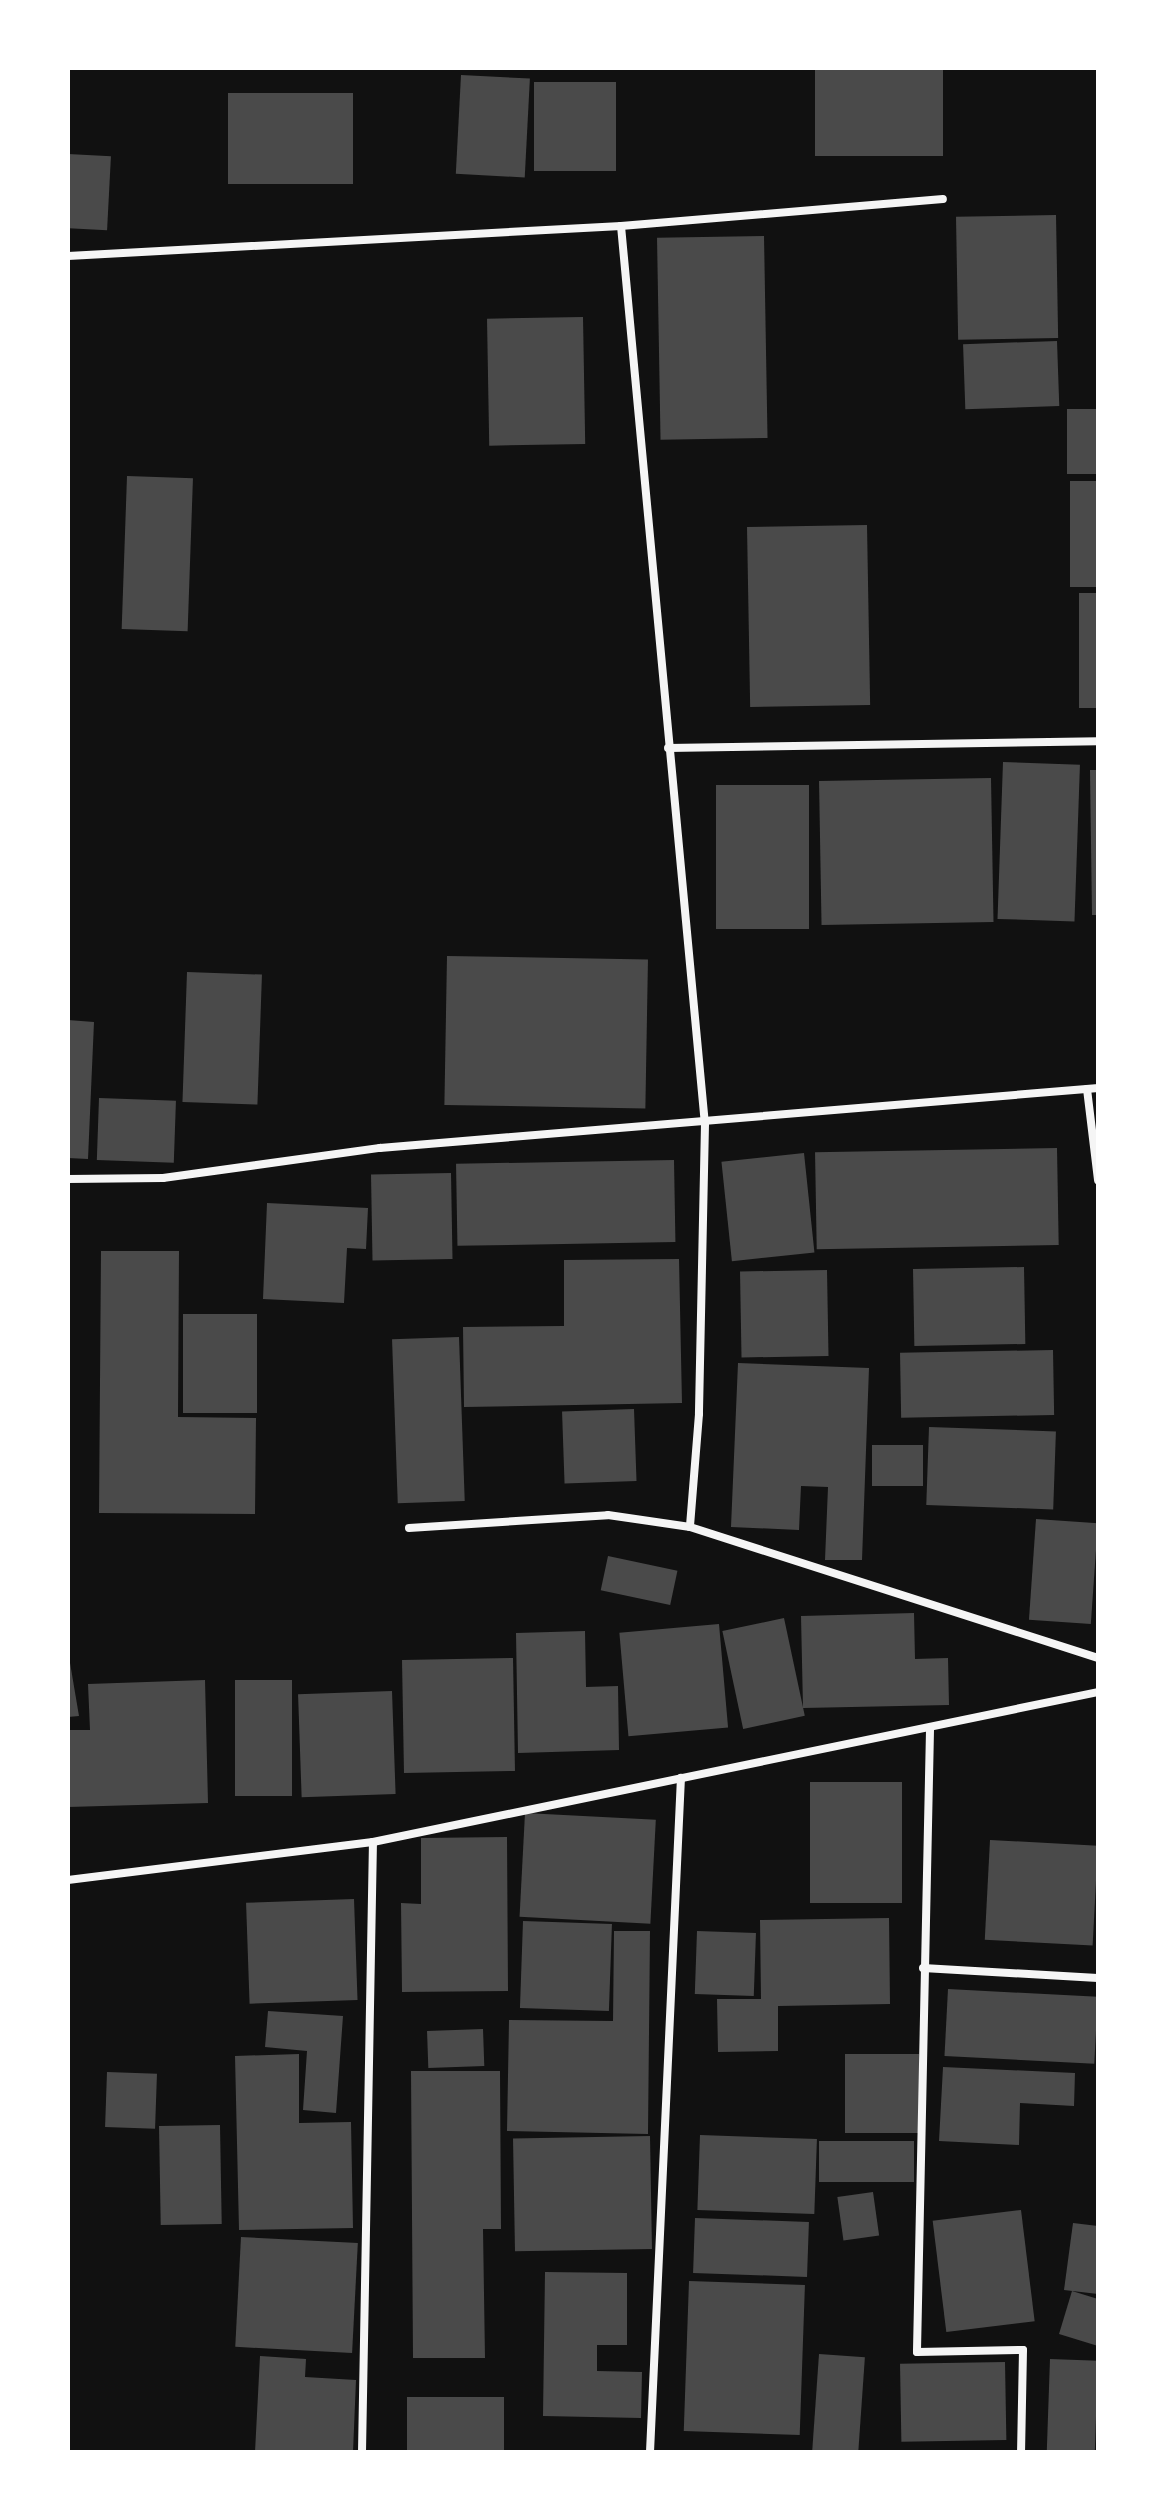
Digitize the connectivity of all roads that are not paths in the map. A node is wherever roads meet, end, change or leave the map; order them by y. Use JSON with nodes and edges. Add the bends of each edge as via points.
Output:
{"nodes":[{"id":1,"x":943,"y":199,"type":"dead end"},
{"id":2,"x":621,"y":226,"type":"junction"},
{"id":3,"x":68,"y":256,"type":"edge"},
{"id":4,"x":1098,"y":741,"type":"edge"},
{"id":5,"x":668,"y":748,"type":"junction"},
{"id":6,"x":1098,"y":1088,"type":"edge"},
{"id":7,"x":1087,"y":1089,"type":"junction"},
{"id":8,"x":705,"y":1124,"type":"junction"},
{"id":9,"x":68,"y":1179,"type":"edge"},
{"id":10,"x":1098,"y":1180,"type":"edge"},
{"id":11,"x":690,"y":1527,"type":"junction"},
{"id":12,"x":409,"y":1528,"type":"dead end"},
{"id":13,"x":1098,"y":1658,"type":"edge"},
{"id":14,"x":1098,"y":1692,"type":"edge"},
{"id":15,"x":930,"y":1730,"type":"junction"},
{"id":16,"x":681,"y":1778,"type":"junction"},
{"id":17,"x":373,"y":1842,"type":"junction"},
{"id":18,"x":68,"y":1880,"type":"edge"},
{"id":19,"x":923,"y":1968,"type":"junction"},
{"id":20,"x":1098,"y":1978,"type":"edge"},
{"id":21,"x":362,"y":2452,"type":"edge"},
{"id":22,"x":650,"y":2452,"type":"edge"},
{"id":23,"x":1021,"y":2452,"type":"edge"}],
"edges":[{"from":1,"to":2,"type":"street"},
{"from":2,"to":3,"type":"street"},
{"from":2,"to":5,"type":"street"},
{"from":4,"to":5,"type":"street"},
{"from":5,"to":8,"type":"street"},
{"from":6,"to":7,"type":"street"},
{"from":7,"to":8,"type":"street"},
{"from":7,"to":10,"type":"street"},
{"from":8,"to":9,"type":"street","via":[[380,1148],[163,1178]]},
{"from":8,"to":11,"type":"street","via":[[699,1414]]},
{"from":11,"to":12,"type":"street","via":[[608,1515]]},
{"from":11,"to":13,"type":"street"},
{"from":14,"to":15,"type":"street"},
{"from":15,"to":16,"type":"street"},
{"from":15,"to":19,"type":"street"},
{"from":16,"to":17,"type":"street"},
{"from":16,"to":22,"type":"street"},
{"from":17,"to":18,"type":"street"},
{"from":17,"to":21,"type":"street"},
{"from":19,"to":20,"type":"street"},
{"from":19,"to":23,"type":"street","via":[[917,2352],[1023,2350]]}]}
